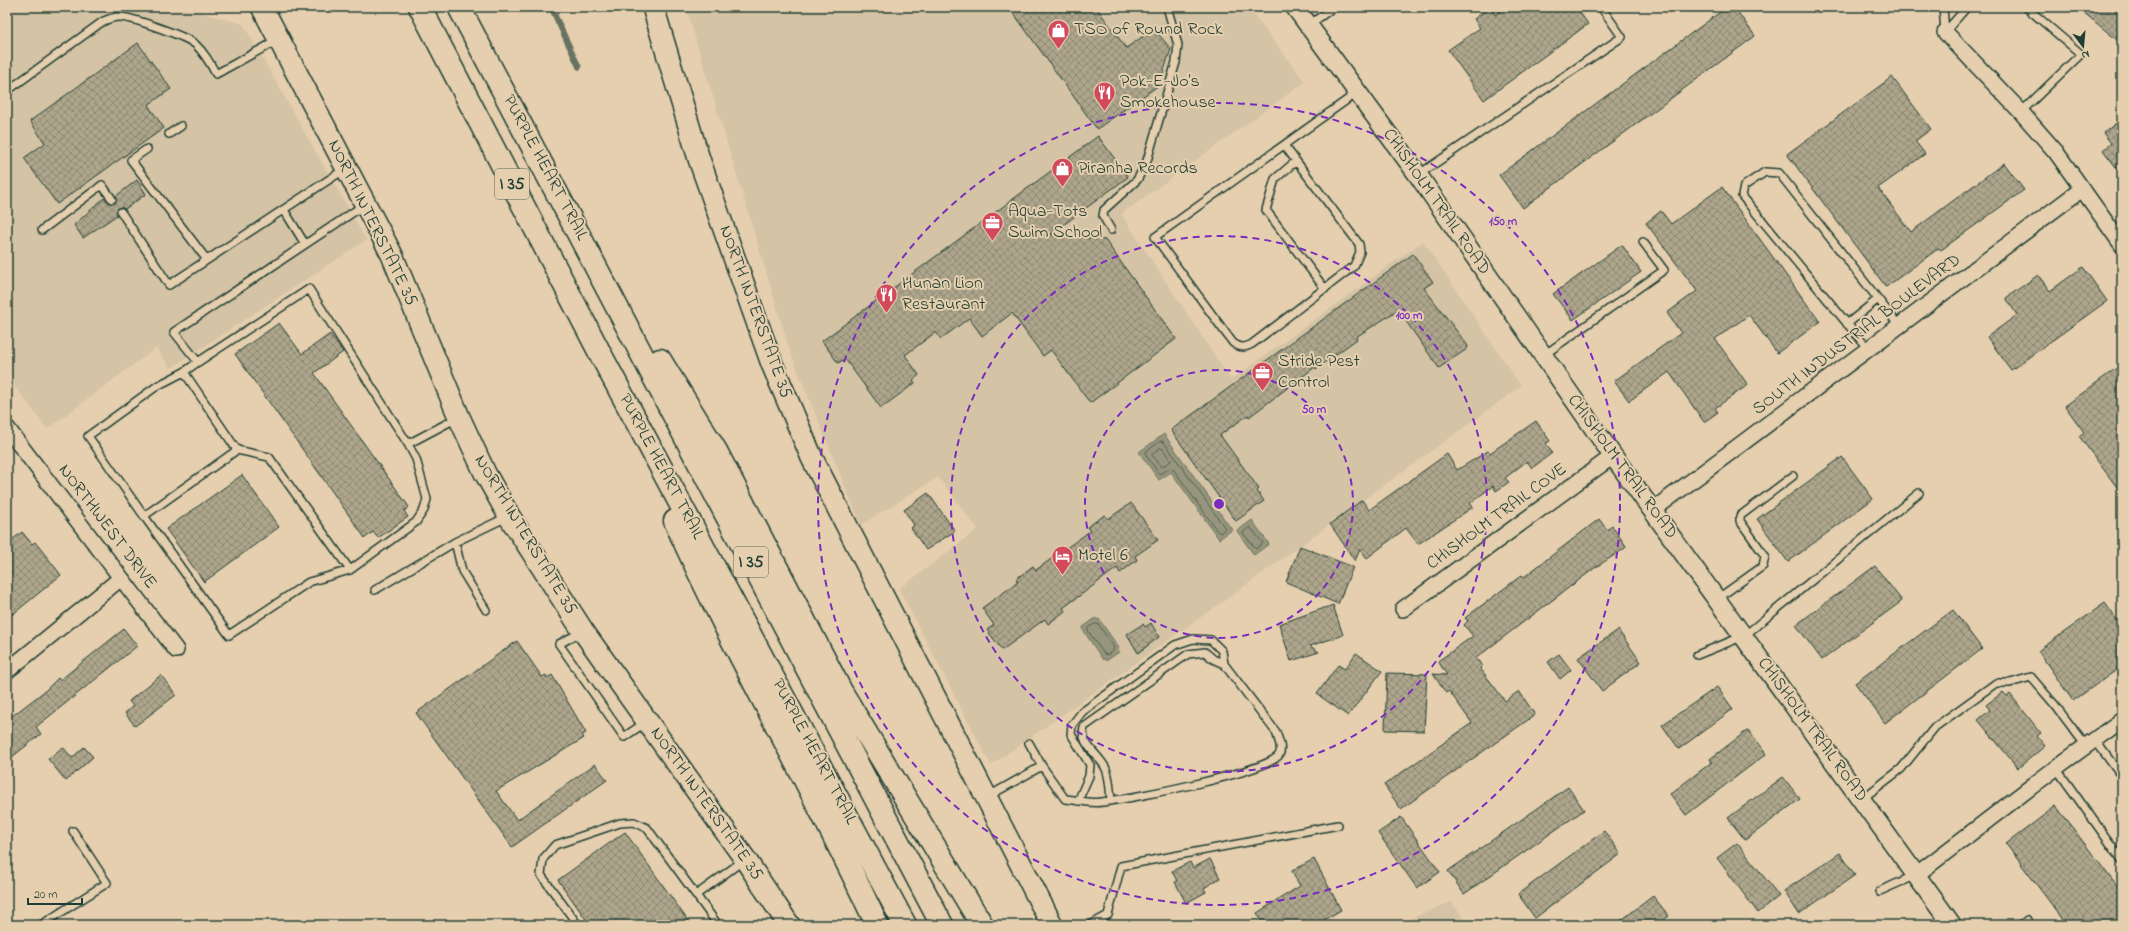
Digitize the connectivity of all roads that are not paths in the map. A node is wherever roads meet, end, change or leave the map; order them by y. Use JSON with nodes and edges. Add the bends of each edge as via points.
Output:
{"nodes":[{"id":1,"x":262,"y":7,"type":"edge"},
{"id":2,"x":420,"y":7,"type":"edge"},
{"id":3,"x":459,"y":7,"type":"edge"},
{"id":4,"x":653,"y":7,"type":"edge"},
{"id":5,"x":1167,"y":7,"type":"edge"},
{"id":6,"x":1295,"y":7,"type":"edge"},
{"id":7,"x":1334,"y":7,"type":"edge"},
{"id":8,"x":1601,"y":7,"type":"edge"},
{"id":9,"x":1943,"y":7,"type":"edge"},
{"id":10,"x":1967,"y":7,"type":"edge"},
{"id":11,"x":2026,"y":7,"type":"edge"},
{"id":12,"x":1309,"y":25,"type":"junction"},
{"id":13,"x":1945,"y":32,"type":"junction"},
{"id":14,"x":279,"y":40,"type":"junction"},
{"id":15,"x":8,"y":87,"type":"edge"},
{"id":16,"x":1358,"y":92,"type":"junction"},
{"id":17,"x":2021,"y":112,"type":"junction"},
{"id":18,"x":181,"y":126,"type":"dead end"},
{"id":19,"x":169,"y":134,"type":"dead end"},
{"id":20,"x":1284,"y":145,"type":"junction"},
{"id":21,"x":148,"y":148,"type":"dead end"},
{"id":22,"x":1296,"y":161,"type":"junction"},
{"id":23,"x":347,"y":168,"type":"junction"},
{"id":24,"x":1418,"y":174,"type":"junction"},
{"id":25,"x":2082,"y":189,"type":"junction"},
{"id":26,"x":112,"y":198,"type":"dead end"},
{"id":27,"x":560,"y":198,"type":"junction"},
{"id":28,"x":366,"y":204,"type":"junction"},
{"id":29,"x":284,"y":210,"type":"junction"},
{"id":30,"x":121,"y":212,"type":"dead end"},
{"id":31,"x":42,"y":230,"type":"dead end"},
{"id":32,"x":1111,"y":230,"type":"dead end"},
{"id":33,"x":1643,"y":242,"type":"dead end"},
{"id":34,"x":305,"y":244,"type":"junction"},
{"id":35,"x":2122,"y":245,"type":"edge"},
{"id":36,"x":207,"y":260,"type":"junction"},
{"id":37,"x":1325,"y":289,"type":"junction"},
{"id":38,"x":1878,"y":299,"type":"junction"},
{"id":39,"x":1846,"y":324,"type":"junction"},
{"id":40,"x":1900,"y":327,"type":"junction"},
{"id":41,"x":1868,"y":350,"type":"junction"},
{"id":42,"x":1542,"y":356,"type":"junction"},
{"id":43,"x":602,"y":357,"type":"junction"},
{"id":44,"x":198,"y":362,"type":"junction"},
{"id":45,"x":184,"y":372,"type":"junction"},
{"id":46,"x":459,"y":417,"type":"junction"},
{"id":47,"x":7,"y":428,"type":"edge"},
{"id":48,"x":408,"y":444,"type":"junction"},
{"id":49,"x":237,"y":450,"type":"junction"},
{"id":50,"x":1612,"y":456,"type":"junction"},
{"id":51,"x":1793,"y":476,"type":"dead end"},
{"id":52,"x":1919,"y":493,"type":"dead end"},
{"id":53,"x":1653,"y":510,"type":"junction"},
{"id":54,"x":144,"y":516,"type":"junction"},
{"id":55,"x":509,"y":516,"type":"junction"},
{"id":56,"x":455,"y":542,"type":"junction"},
{"id":57,"x":350,"y":570,"type":"junction"},
{"id":58,"x":121,"y":578,"type":"junction"},
{"id":59,"x":375,"y":590,"type":"dead end"},
{"id":60,"x":1717,"y":599,"type":"junction"},
{"id":61,"x":1403,"y":608,"type":"dead end"},
{"id":62,"x":486,"y":610,"type":"dead end"},
{"id":63,"x":583,"y":631,"type":"junction"},
{"id":64,"x":1744,"y":636,"type":"junction"},
{"id":65,"x":176,"y":650,"type":"dead end"},
{"id":66,"x":1697,"y":655,"type":"dead end"},
{"id":67,"x":1224,"y":664,"type":"junction"},
{"id":68,"x":7,"y":671,"type":"edge"},
{"id":69,"x":2122,"y":720,"type":"edge"},
{"id":70,"x":648,"y":721,"type":"junction"},
{"id":71,"x":1028,"y":743,"type":"dead end"},
{"id":72,"x":2090,"y":743,"type":"junction"},
{"id":73,"x":1042,"y":766,"type":"junction"},
{"id":74,"x":2056,"y":768,"type":"junction"},
{"id":75,"x":2122,"y":777,"type":"edge"},
{"id":76,"x":987,"y":797,"type":"junction"},
{"id":77,"x":1862,"y":799,"type":"junction"},
{"id":78,"x":1078,"y":800,"type":"junction"},
{"id":79,"x":1111,"y":800,"type":"junction"},
{"id":80,"x":1338,"y":824,"type":"dead end"},
{"id":81,"x":73,"y":831,"type":"dead end"},
{"id":82,"x":745,"y":859,"type":"junction"},
{"id":83,"x":2122,"y":860,"type":"edge"},
{"id":84,"x":1916,"y":875,"type":"junction"},
{"id":85,"x":1880,"y":891,"type":"dead end"},
{"id":86,"x":696,"y":895,"type":"junction"},
{"id":87,"x":2027,"y":920,"type":"dead end"},
{"id":88,"x":41,"y":925,"type":"edge"},
{"id":89,"x":578,"y":925,"type":"edge"},
{"id":90,"x":718,"y":925,"type":"edge"},
{"id":91,"x":789,"y":925,"type":"edge"},
{"id":92,"x":876,"y":925,"type":"edge"},
{"id":93,"x":905,"y":925,"type":"edge"},
{"id":94,"x":942,"y":925,"type":"edge"},
{"id":95,"x":982,"y":925,"type":"edge"},
{"id":96,"x":1052,"y":925,"type":"edge"},
{"id":97,"x":1090,"y":925,"type":"edge"},
{"id":98,"x":1952,"y":925,"type":"edge"},
{"id":99,"x":2021,"y":925,"type":"edge"}],
"edges":[{"from":1,"to":14,"type":"main road","name":"NORTH INTERSTATE 35"},
{"from":2,"to":43,"type":"highway","name":"PURPLE HEART TRAIL","number":"I 35"},
{"from":3,"to":27,"type":"highway","name":"PURPLE HEART TRAIL","number":"I 35"},
{"from":4,"to":76,"type":"main road","name":"NORTH INTERSTATE 35","via":[[699,159],[772,364],[812,458]]},
{"from":5,"to":32,"type":"lane","via":[[1178,45],[1176,62],[1146,164],[1137,180],[1104,210],[1103,216]]},
{"from":6,"to":12,"type":"street","name":"CHISHOLM TRAIL ROAD"},
{"from":7,"to":12,"type":"lane"},
{"from":8,"to":24,"type":"lane","via":[[1622,37]]},
{"from":9,"to":13,"type":"lane"},
{"from":10,"to":13,"type":"lane"},
{"from":11,"to":17,"type":"lane","via":[[2081,54]]},
{"from":12,"to":16,"type":"street","name":"CHISHOLM TRAIL ROAD"},
{"from":13,"to":17,"type":"street"},
{"from":14,"to":15,"type":"lane","via":[[216,74],[203,51],[194,42],[121,17],[110,18]]},
{"from":14,"to":23,"type":"main road","name":"NORTH INTERSTATE 35"},
{"from":16,"to":20,"type":"lane"},
{"from":16,"to":24,"type":"street","name":"CHISHOLM TRAIL ROAD"},
{"from":17,"to":25,"type":"street","via":[[2056,152]]},
{"from":18,"to":19,"type":"lane"},
{"from":20,"to":22,"type":"lane"},
{"from":20,"to":37,"type":"lane","via":[[1155,237],[1237,346],[1245,347],[1252,344]]},
{"from":21,"to":36,"type":"lane","via":[[131,160]]},
{"from":22,"to":37,"type":"lane","via":[[1275,179],[1266,210]]},
{"from":22,"to":37,"type":"lane","via":[[1359,244],[1360,252],[1354,266]]},
{"from":23,"to":28,"type":"main road","name":"NORTH INTERSTATE 35"},
{"from":23,"to":29,"type":"lane"},
{"from":24,"to":42,"type":"street","name":"CHISHOLM TRAIL ROAD"},
{"from":25,"to":35,"type":"street"},
{"from":25,"to":40,"type":"street","name":"SOUTH INDUSTRIAL BOULEVARD"},
{"from":26,"to":31,"type":"lane","via":[[102,185]]},
{"from":27,"to":94,"type":"highway","name":"PURPLE HEART TRAIL","number":"I 35"},
{"from":27,"to":95,"type":"highway","via":[[716,451],[842,693]]},
{"from":28,"to":34,"type":"lane"},
{"from":28,"to":46,"type":"main road","name":"NORTH INTERSTATE 35","via":[[392,255]]},
{"from":29,"to":34,"type":"lane"},
{"from":29,"to":36,"type":"lane"},
{"from":30,"to":36,"type":"lane","via":[[169,285]]},
{"from":33,"to":42,"type":"lane","via":[[1664,270]]},
{"from":34,"to":44,"type":"lane","via":[[174,332]]},
{"from":38,"to":39,"type":"lane"},
{"from":38,"to":39,"type":"lane","via":[[1779,173],[1765,172],[1744,186],[1742,196]]},
{"from":38,"to":40,"type":"lane"},
{"from":39,"to":41,"type":"lane"},
{"from":40,"to":41,"type":"street","name":"SOUTH INDUSTRIAL BOULEVARD"},
{"from":41,"to":53,"type":"street","name":"SOUTH INDUSTRIAL BOULEVARD"},
{"from":42,"to":50,"type":"street","name":"CHISHOLM TRAIL ROAD"},
{"from":43,"to":92,"type":"highway","via":[[707,592],[815,797]]},
{"from":43,"to":93,"type":"highway","name":"PURPLE HEART TRAIL","number":"I 35"},
{"from":44,"to":45,"type":"lane"},
{"from":44,"to":48,"type":"lane","via":[[309,289]]},
{"from":45,"to":49,"type":"lane"},
{"from":45,"to":54,"type":"lane","via":[[157,386],[88,436]]},
{"from":46,"to":48,"type":"lane"},
{"from":46,"to":55,"type":"main road","name":"NORTH INTERSTATE 35","via":[[484,473]]},
{"from":47,"to":58,"type":"street","name":"NORTHWEST DRIVE"},
{"from":48,"to":57,"type":"lane","via":[[416,459],[427,499],[424,510],[416,522],[404,532]]},
{"from":49,"to":54,"type":"lane"},
{"from":49,"to":57,"type":"lane","via":[[269,457]]},
{"from":50,"to":53,"type":"street","name":"CHISHOLM TRAIL ROAD"},
{"from":50,"to":61,"type":"street","name":"CHISHOLM TRAIL COVE"},
{"from":51,"to":60,"type":"lane","via":[[1740,516],[1740,521],[1766,560],[1763,566]]},
{"from":52,"to":64,"type":"lane"},
{"from":53,"to":60,"type":"street","name":"CHISHOLM TRAIL ROAD"},
{"from":54,"to":57,"type":"lane","via":[[229,635],[309,582]]},
{"from":55,"to":56,"type":"lane"},
{"from":55,"to":63,"type":"main road","name":"NORTH INTERSTATE 35"},
{"from":56,"to":59,"type":"lane"},
{"from":56,"to":62,"type":"lane","via":[[462,571]]},
{"from":58,"to":65,"type":"street","name":"NORTHWEST DRIVE"},
{"from":58,"to":68,"type":"street"},
{"from":60,"to":64,"type":"street","name":"CHISHOLM TRAIL ROAD"},
{"from":63,"to":70,"type":"main road","name":"NORTH INTERSTATE 35"},
{"from":63,"to":70,"type":"lane","via":[[559,644],[624,737]]},
{"from":64,"to":66,"type":"lane"},
{"from":64,"to":77,"type":"street","name":"CHISHOLM TRAIL ROAD"},
{"from":67,"to":78,"type":"lane","via":[[1222,651],[1211,640],[1192,639],[1175,645],[1082,712],[1072,725],[1071,734],[1090,765],[1089,776]]},
{"from":67,"to":79,"type":"lane","via":[[1205,652],[1188,654],[1084,727],[1082,733],[1085,740],[1106,769]]},
{"from":67,"to":79,"type":"lane","via":[[1276,732],[1280,754],[1274,761],[1259,767]]},
{"from":69,"to":72,"type":"street"},
{"from":70,"to":82,"type":"main road","name":"NORTH INTERSTATE 35"},
{"from":71,"to":73,"type":"lane"},
{"from":72,"to":74,"type":"street"},
{"from":72,"to":75,"type":"lane"},
{"from":72,"to":77,"type":"lane","via":[[2030,677],[2010,683],[1996,683],[1935,727],[1901,769]]},
{"from":73,"to":76,"type":"lane"},
{"from":73,"to":78,"type":"lane","via":[[1065,799]]},
{"from":74,"to":83,"type":"lane"},
{"from":74,"to":84,"type":"street"},
{"from":76,"to":96,"type":"main road","name":"NORTH INTERSTATE 35"},
{"from":77,"to":84,"type":"street","name":"CHISHOLM TRAIL ROAD"},
{"from":78,"to":79,"type":"lane","via":[[1100,803]]},
{"from":80,"to":97,"type":"lane","via":[[1121,866],[1108,915]]},
{"from":81,"to":88,"type":"lane","via":[[107,883]]},
{"from":82,"to":86,"type":"lane"},
{"from":82,"to":91,"type":"main road","name":"NORTH INTERSTATE 35"},
{"from":84,"to":85,"type":"lane"},
{"from":84,"to":98,"type":"street","name":"CHISHOLM TRAIL ROAD"},
{"from":86,"to":89,"type":"lane","via":[[647,828],[634,822],[620,823],[555,845],[543,859],[541,875]]},
{"from":86,"to":90,"type":"lane"},
{"from":87,"to":99,"type":"lane"}]}
